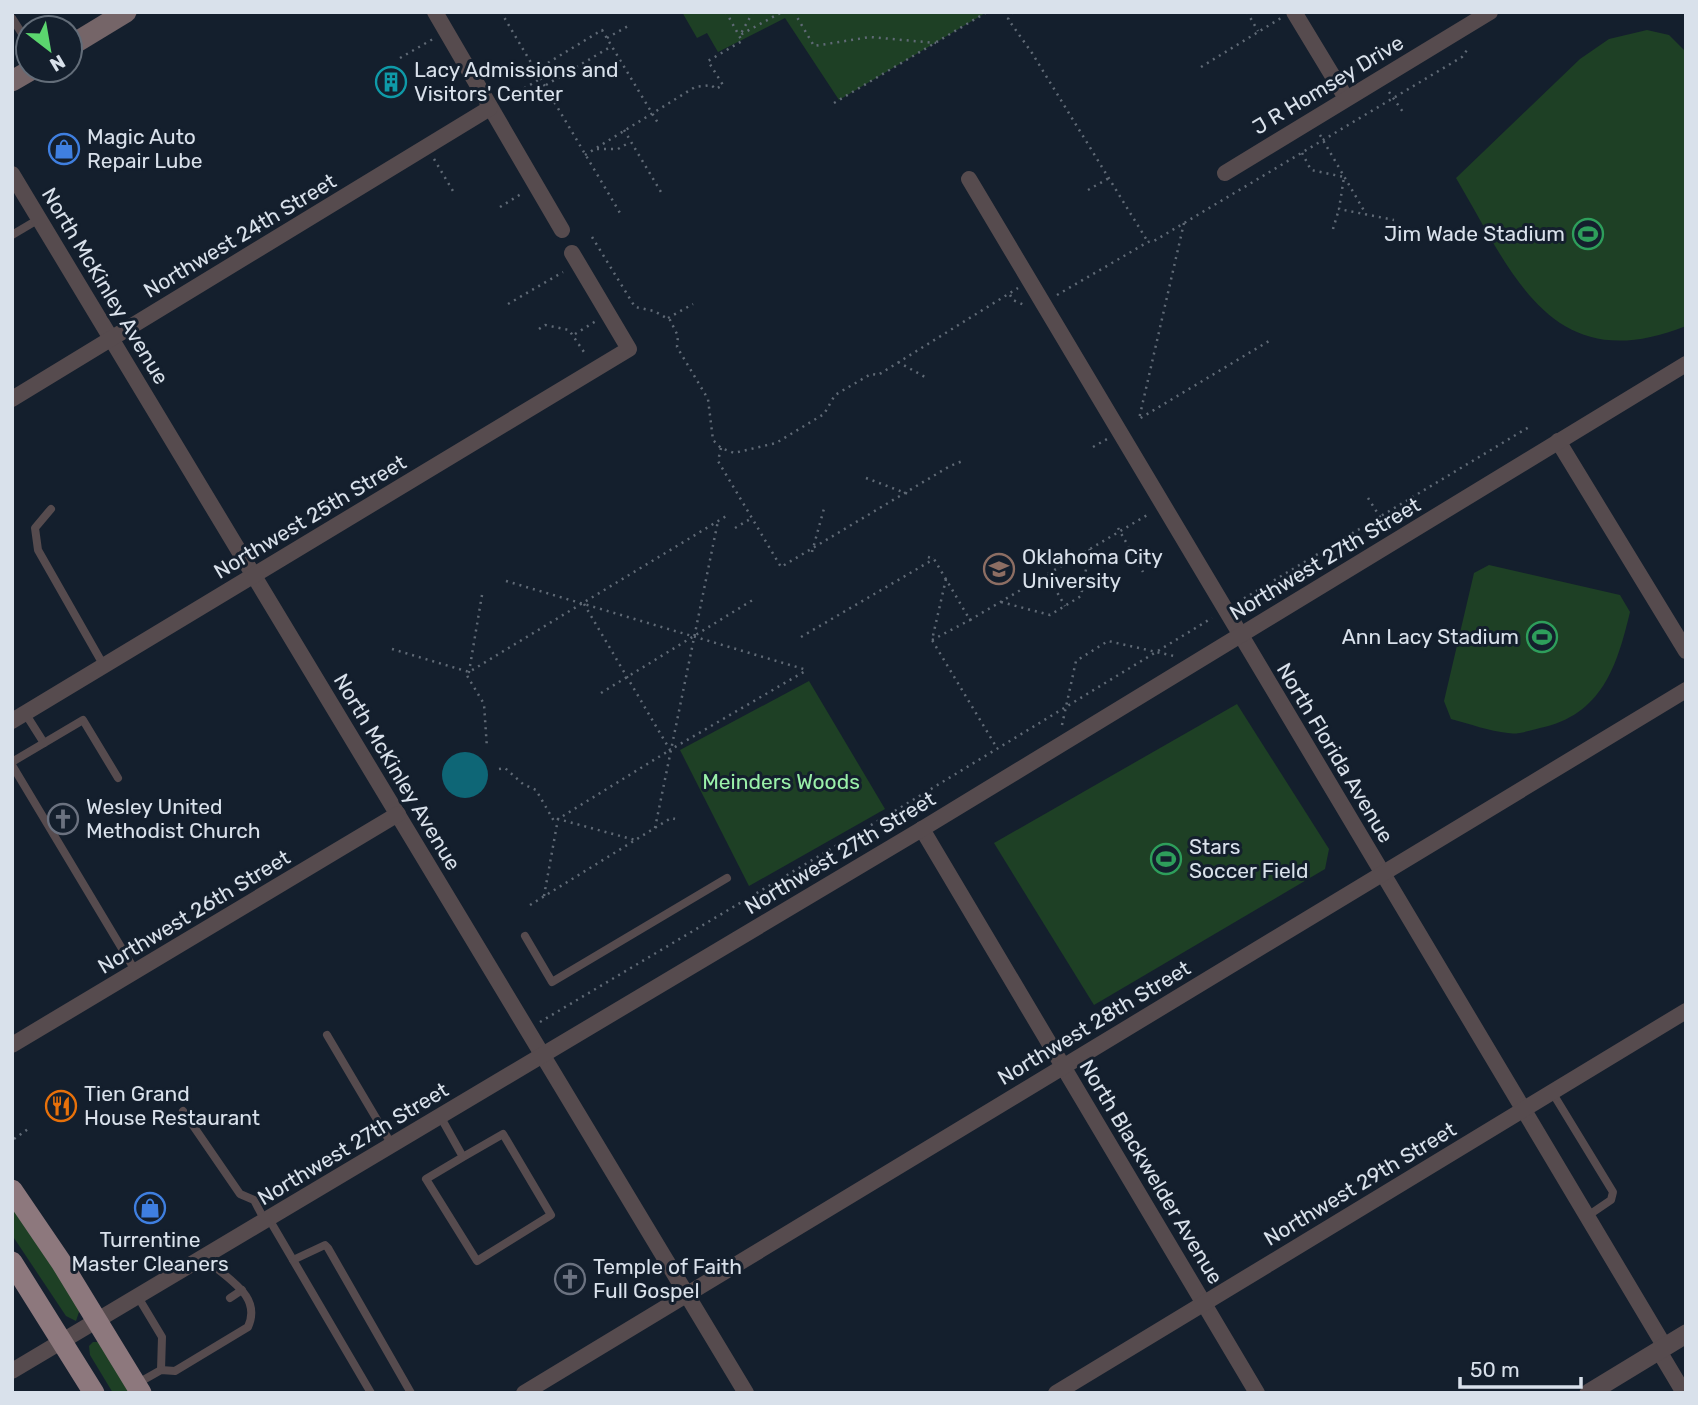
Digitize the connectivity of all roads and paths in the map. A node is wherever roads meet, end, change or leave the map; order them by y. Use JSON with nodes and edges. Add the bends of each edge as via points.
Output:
{"nodes":[{"id":1,"x":127,"y":12,"type":"edge"},
{"id":2,"x":435,"y":12,"type":"edge"},
{"id":3,"x":501,"y":12,"type":"edge"},
{"id":4,"x":726,"y":12,"type":"edge"},
{"id":5,"x":753,"y":12,"type":"edge"},
{"id":6,"x":782,"y":12,"type":"edge"},
{"id":7,"x":794,"y":12,"type":"edge"},
{"id":8,"x":988,"y":12,"type":"edge"},
{"id":9,"x":1013,"y":12,"type":"edge"},
{"id":10,"x":1247,"y":12,"type":"edge"},
{"id":11,"x":1490,"y":12,"type":"edge"},
{"id":12,"x":1290,"y":14,"type":"edge"},
{"id":13,"x":628,"y":26,"type":"dead end"},
{"id":14,"x":1259,"y":32,"type":"junction"},
{"id":15,"x":740,"y":36,"type":"junction"},
{"id":16,"x":84,"y":38,"type":"edge"},
{"id":17,"x":436,"y":38,"type":"dead end"},
{"id":18,"x":607,"y":38,"type":"junction"},
{"id":19,"x":936,"y":43,"type":"junction"},
{"id":20,"x":612,"y":46,"type":"junction"},
{"id":21,"x":1467,"y":50,"type":"dead end"},
{"id":22,"x":400,"y":58,"type":"dead end"},
{"id":23,"x":1201,"y":67,"type":"dead end"},
{"id":24,"x":536,"y":70,"type":"junction"},
{"id":25,"x":1381,"y":78,"type":"junction"},
{"id":26,"x":540,"y":79,"type":"junction"},
{"id":27,"x":545,"y":86,"type":"junction"},
{"id":28,"x":1393,"y":97,"type":"junction"},
{"id":29,"x":1346,"y":98,"type":"junction"},
{"id":30,"x":506,"y":99,"type":"dead end"},
{"id":31,"x":834,"y":103,"type":"dead end"},
{"id":32,"x":490,"y":108,"type":"junction"},
{"id":33,"x":1403,"y":112,"type":"dead end"},
{"id":34,"x":653,"y":113,"type":"junction"},
{"id":35,"x":1310,"y":120,"type":"junction"},
{"id":36,"x":658,"y":123,"type":"dead end"},
{"id":37,"x":624,"y":130,"type":"junction"},
{"id":38,"x":1322,"y":140,"type":"junction"},
{"id":39,"x":630,"y":142,"type":"junction"},
{"id":40,"x":1302,"y":153,"type":"junction"},
{"id":41,"x":585,"y":155,"type":"junction"},
{"id":42,"x":432,"y":156,"type":"dead end"},
{"id":43,"x":1225,"y":173,"type":"dead end"},
{"id":44,"x":12,"y":174,"type":"edge"},
{"id":45,"x":1344,"y":177,"type":"junction"},
{"id":46,"x":1109,"y":178,"type":"junction"},
{"id":47,"x":969,"y":179,"type":"dead end"},
{"id":48,"x":1088,"y":190,"type":"dead end"},
{"id":49,"x":453,"y":191,"type":"dead end"},
{"id":50,"x":527,"y":191,"type":"dead end"},
{"id":51,"x":661,"y":192,"type":"dead end"},
{"id":52,"x":500,"y":207,"type":"dead end"},
{"id":53,"x":1339,"y":209,"type":"junction"},
{"id":54,"x":620,"y":213,"type":"dead end"},
{"id":55,"x":1366,"y":214,"type":"junction"},
{"id":56,"x":39,"y":219,"type":"junction"},
{"id":57,"x":1394,"y":220,"type":"dead end"},
{"id":58,"x":1184,"y":223,"type":"junction"},
{"id":59,"x":1333,"y":229,"type":"dead end"},
{"id":60,"x":562,"y":230,"type":"dead end"},
{"id":61,"x":12,"y":235,"type":"edge"},
{"id":62,"x":593,"y":239,"type":"dead end"},
{"id":63,"x":1148,"y":242,"type":"junction"},
{"id":64,"x":575,"y":258,"type":"joint"},
{"id":65,"x":1029,"y":281,"type":"junction"},
{"id":66,"x":1010,"y":294,"type":"junction"},
{"id":67,"x":1041,"y":300,"type":"junction"},
{"id":68,"x":508,"y":304,"type":"dead end"},
{"id":69,"x":693,"y":304,"type":"dead end"},
{"id":70,"x":608,"y":313,"type":"junction"},
{"id":71,"x":668,"y":318,"type":"junction"},
{"id":72,"x":539,"y":329,"type":"dead end"},
{"id":73,"x":573,"y":334,"type":"junction"},
{"id":74,"x":113,"y":338,"type":"junction"},
{"id":75,"x":1269,"y":341,"type":"dead end"},
{"id":76,"x":898,"y":362,"type":"junction"},
{"id":77,"x":1686,"y":364,"type":"edge"},
{"id":78,"x":595,"y":370,"type":"junction"},
{"id":79,"x":925,"y":377,"type":"dead end"},
{"id":80,"x":12,"y":399,"type":"edge"},
{"id":81,"x":1530,"y":427,"type":"dead end"},
{"id":82,"x":1558,"y":441,"type":"junction"},
{"id":83,"x":721,"y":448,"type":"junction"},
{"id":84,"x":965,"y":460,"type":"dead end"},
{"id":85,"x":866,"y":478,"type":"dead end"},
{"id":86,"x":907,"y":493,"type":"junction"},
{"id":87,"x":1368,"y":498,"type":"dead end"},
{"id":88,"x":825,"y":505,"type":"dead end"},
{"id":89,"x":51,"y":509,"type":"dead end"},
{"id":90,"x":1166,"y":509,"type":"junction"},
{"id":91,"x":728,"y":515,"type":"dead end"},
{"id":92,"x":1380,"y":517,"type":"junction"},
{"id":93,"x":752,"y":518,"type":"junction"},
{"id":94,"x":718,"y":521,"type":"junction"},
{"id":95,"x":736,"y":528,"type":"dead end"},
{"id":96,"x":1119,"y":530,"type":"junction"},
{"id":97,"x":1395,"y":541,"type":"junction"},
{"id":98,"x":1090,"y":548,"type":"junction"},
{"id":99,"x":813,"y":550,"type":"junction"},
{"id":100,"x":929,"y":556,"type":"dead end"},
{"id":101,"x":934,"y":559,"type":"junction"},
{"id":102,"x":1143,"y":572,"type":"dead end"},
{"id":103,"x":1047,"y":574,"type":"junction"},
{"id":104,"x":254,"y":576,"type":"junction"},
{"id":105,"x":946,"y":579,"type":"junction"},
{"id":106,"x":506,"y":581,"type":"dead end"},
{"id":107,"x":482,"y":595,"type":"dead end"},
{"id":108,"x":756,"y":598,"type":"dead end"},
{"id":109,"x":1000,"y":602,"type":"junction"},
{"id":110,"x":584,"y":604,"type":"junction"},
{"id":111,"x":1065,"y":606,"type":"junction"},
{"id":112,"x":1225,"y":610,"type":"junction"},
{"id":113,"x":831,"y":613,"type":"dead end"},
{"id":114,"x":972,"y":615,"type":"dead end"},
{"id":115,"x":834,"y":618,"type":"junction"},
{"id":116,"x":970,"y":620,"type":"junction"},
{"id":117,"x":1240,"y":635,"type":"junction"},
{"id":118,"x":695,"y":637,"type":"junction"},
{"id":119,"x":801,"y":637,"type":"dead end"},
{"id":120,"x":932,"y":639,"type":"junction"},
{"id":121,"x":392,"y":649,"type":"dead end"},
{"id":122,"x":1155,"y":652,"type":"junction"},
{"id":123,"x":1686,"y":652,"type":"edge"},
{"id":124,"x":104,"y":666,"type":"junction"},
{"id":125,"x":1186,"y":668,"type":"junction"},
{"id":126,"x":469,"y":672,"type":"junction"},
{"id":127,"x":628,"y":677,"type":"junction"},
{"id":128,"x":1686,"y":690,"type":"edge"},
{"id":129,"x":601,"y":693,"type":"dead end"},
{"id":130,"x":1066,"y":707,"type":"junction"},
{"id":131,"x":19,"y":717,"type":"edge"},
{"id":132,"x":1066,"y":741,"type":"junction"},
{"id":133,"x":44,"y":743,"type":"junction"},
{"id":134,"x":487,"y":748,"type":"dead end"},
{"id":135,"x":997,"y":748,"type":"junction"},
{"id":136,"x":670,"y":750,"type":"junction"},
{"id":137,"x":12,"y":763,"type":"edge"},
{"id":138,"x":499,"y":769,"type":"dead end"},
{"id":139,"x":118,"y":778,"type":"dead end"},
{"id":140,"x":398,"y":814,"type":"junction"},
{"id":141,"x":558,"y":819,"type":"junction"},
{"id":142,"x":675,"y":819,"type":"dead end"},
{"id":143,"x":655,"y":828,"type":"junction"},
{"id":144,"x":922,"y":830,"type":"junction"},
{"id":145,"x":635,"y":840,"type":"junction"},
{"id":146,"x":1382,"y":873,"type":"junction"},
{"id":147,"x":727,"y":878,"type":"dead end"},
{"id":148,"x":544,"y":896,"type":"junction"},
{"id":149,"x":530,"y":905,"type":"dead end"},
{"id":150,"x":525,"y":936,"type":"dead end"},
{"id":151,"x":136,"y":972,"type":"junction"},
{"id":152,"x":1686,"y":1011,"type":"edge"},
{"id":153,"x":528,"y":1029,"type":"junction"},
{"id":154,"x":327,"y":1035,"type":"dead end"},
{"id":155,"x":12,"y":1045,"type":"edge"},
{"id":156,"x":543,"y":1055,"type":"junction"},
{"id":157,"x":1063,"y":1067,"type":"junction"},
{"id":158,"x":1552,"y":1092,"type":"junction"},
{"id":159,"x":183,"y":1111,"type":"dead end"},
{"id":160,"x":1522,"y":1111,"type":"junction"},
{"id":161,"x":440,"y":1116,"type":"junction"},
{"id":162,"x":28,"y":1129,"type":"dead end"},
{"id":163,"x":14,"y":1139,"type":"dead end"},
{"id":164,"x":392,"y":1145,"type":"junction"},
{"id":165,"x":463,"y":1157,"type":"junction"},
{"id":166,"x":12,"y":1190,"type":"edge"},
{"id":167,"x":1586,"y":1217,"type":"junction"},
{"id":168,"x":267,"y":1220,"type":"junction"},
{"id":169,"x":204,"y":1257,"type":"junction"},
{"id":170,"x":293,"y":1260,"type":"junction"},
{"id":171,"x":12,"y":1262,"type":"edge"},
{"id":172,"x":242,"y":1290,"type":"junction"},
{"id":173,"x":687,"y":1294,"type":"junction"},
{"id":174,"x":137,"y":1296,"type":"junction"},
{"id":175,"x":230,"y":1298,"type":"dead end"},
{"id":176,"x":1204,"y":1303,"type":"junction"},
{"id":177,"x":97,"y":1321,"type":"junction"},
{"id":178,"x":1686,"y":1334,"type":"edge"},
{"id":179,"x":63,"y":1341,"type":"junction"},
{"id":180,"x":1662,"y":1349,"type":"junction"},
{"id":181,"x":161,"y":1370,"type":"junction"},
{"id":182,"x":12,"y":1371,"type":"edge"},
{"id":183,"x":138,"y":1389,"type":"edge"},
{"id":184,"x":526,"y":1392,"type":"edge"},
{"id":185,"x":94,"y":1393,"type":"edge"},
{"id":186,"x":371,"y":1393,"type":"edge"},
{"id":187,"x":411,"y":1393,"type":"edge"},
{"id":188,"x":746,"y":1393,"type":"edge"},
{"id":189,"x":1056,"y":1393,"type":"edge"},
{"id":190,"x":1257,"y":1393,"type":"edge"},
{"id":191,"x":1589,"y":1393,"type":"edge"},
{"id":192,"x":1684,"y":1393,"type":"edge"}],
"edges":[{"from":1,"to":16,"type":"main road"},
{"from":2,"to":32,"type":"street"},
{"from":3,"to":24,"type":"path"},
{"from":4,"to":15,"type":"path"},
{"from":5,"to":15,"type":"path"},
{"from":6,"to":15,"type":"path"},
{"from":7,"to":19,"type":"path","via":[[814,47],[870,37]]},
{"from":8,"to":19,"type":"path"},
{"from":9,"to":46,"type":"path","via":[[1008,19]]},
{"from":10,"to":14,"type":"path"},
{"from":11,"to":25,"type":"street","name":"J R Homsey Drive"},
{"from":12,"to":14,"type":"path"},
{"from":12,"to":29,"type":"street"},
{"from":13,"to":18,"type":"path"},
{"from":14,"to":23,"type":"path"},
{"from":15,"to":34,"type":"path","via":[[742,41],[708,61],[723,85],[695,87]]},
{"from":17,"to":22,"type":"path"},
{"from":18,"to":20,"type":"path"},
{"from":18,"to":24,"type":"path","via":[[602,30]]},
{"from":19,"to":31,"type":"path"},
{"from":20,"to":27,"type":"path"},
{"from":20,"to":34,"type":"path"},
{"from":21,"to":28,"type":"path"},
{"from":24,"to":26,"type":"path"},
{"from":25,"to":28,"type":"path"},
{"from":25,"to":29,"type":"street","name":"J R Homsey Drive"},
{"from":26,"to":27,"type":"path"},
{"from":26,"to":30,"type":"path"},
{"from":27,"to":41,"type":"path"},
{"from":28,"to":33,"type":"path"},
{"from":28,"to":38,"type":"path"},
{"from":29,"to":35,"type":"street","name":"J R Homsey Drive"},
{"from":32,"to":60,"type":"street"},
{"from":32,"to":74,"type":"street","name":"Northwest 24th Street"},
{"from":34,"to":36,"type":"path"},
{"from":34,"to":37,"type":"path"},
{"from":35,"to":38,"type":"path"},
{"from":35,"to":43,"type":"street","name":"J R Homsey Drive"},
{"from":37,"to":39,"type":"path"},
{"from":37,"to":41,"type":"path"},
{"from":38,"to":40,"type":"path"},
{"from":38,"to":45,"type":"path"},
{"from":39,"to":41,"type":"path"},
{"from":39,"to":51,"type":"path"},
{"from":40,"to":45,"type":"path","via":[[1311,170]]},
{"from":40,"to":58,"type":"path"},
{"from":41,"to":54,"type":"path"},
{"from":42,"to":49,"type":"path"},
{"from":44,"to":56,"type":"street","name":"North McKinley Avenue"},
{"from":45,"to":53,"type":"path"},
{"from":45,"to":55,"type":"path"},
{"from":46,"to":48,"type":"path"},
{"from":46,"to":63,"type":"path"},
{"from":47,"to":65,"type":"street","name":"North Florida Avenue"},
{"from":50,"to":52,"type":"path"},
{"from":53,"to":55,"type":"path"},
{"from":53,"to":59,"type":"path"},
{"from":55,"to":57,"type":"path"},
{"from":56,"to":61,"type":"lane"},
{"from":56,"to":74,"type":"street","name":"North McKinley Avenue"},
{"from":58,"to":63,"type":"path"},
{"from":58,"to":75,"type":"path","via":[[1139,419]]},
{"from":62,"to":71,"type":"path","via":[[635,307]]},
{"from":63,"to":67,"type":"path","via":[[1055,297]]},
{"from":64,"to":68,"type":"path"},
{"from":64,"to":70,"type":"street"},
{"from":65,"to":66,"type":"path"},
{"from":65,"to":67,"type":"street","name":"North Florida Avenue"},
{"from":66,"to":67,"type":"path","via":[[1024,305]]},
{"from":66,"to":76,"type":"path"},
{"from":67,"to":90,"type":"street","name":"North Florida Avenue"},
{"from":69,"to":71,"type":"path"},
{"from":70,"to":73,"type":"path"},
{"from":70,"to":78,"type":"street","name":"Northwest 25th Street","via":[[629,349]]},
{"from":71,"to":83,"type":"path","via":[[675,328],[677,347],[708,399],[713,440]]},
{"from":72,"to":73,"type":"path","via":[[545,325]]},
{"from":73,"to":78,"type":"path"},
{"from":74,"to":80,"type":"street","name":"Northwest 24th Street"},
{"from":74,"to":104,"type":"street","name":"North McKinley Avenue"},
{"from":76,"to":79,"type":"path"},
{"from":76,"to":83,"type":"path","via":[[835,395],[824,414],[776,443],[734,453]]},
{"from":77,"to":82,"type":"street","name":"Northwest 27th Street"},
{"from":78,"to":104,"type":"street","name":"Northwest 25th Street"},
{"from":81,"to":92,"type":"path"},
{"from":82,"to":97,"type":"street","name":"Northwest 27th Street"},
{"from":82,"to":123,"type":"street"},
{"from":83,"to":93,"type":"path","via":[[718,461]]},
{"from":84,"to":86,"type":"path"},
{"from":85,"to":86,"type":"path"},
{"from":86,"to":99,"type":"path"},
{"from":87,"to":92,"type":"path"},
{"from":88,"to":99,"type":"path"},
{"from":89,"to":124,"type":"lane","via":[[35,528],[38,550]]},
{"from":90,"to":96,"type":"path"},
{"from":90,"to":112,"type":"street","name":"North Florida Avenue"},
{"from":91,"to":94,"type":"path"},
{"from":92,"to":97,"type":"path"},
{"from":92,"to":112,"type":"path"},
{"from":93,"to":95,"type":"path"},
{"from":93,"to":99,"type":"path","via":[[781,567]]},
{"from":94,"to":110,"type":"path"},
{"from":94,"to":118,"type":"path"},
{"from":96,"to":98,"type":"path"},
{"from":96,"to":102,"type":"path"},
{"from":97,"to":117,"type":"street","name":"Northwest 27th Street"},
{"from":98,"to":103,"type":"path"},
{"from":98,"to":111,"type":"path","via":[[1081,596]]},
{"from":100,"to":101,"type":"path"},
{"from":101,"to":105,"type":"path"},
{"from":101,"to":115,"type":"path"},
{"from":103,"to":109,"type":"path"},
{"from":103,"to":111,"type":"path"},
{"from":104,"to":124,"type":"street","name":"Northwest 25th Street"},
{"from":104,"to":140,"type":"street","name":"North McKinley Avenue"},
{"from":105,"to":116,"type":"path"},
{"from":105,"to":120,"type":"path"},
{"from":106,"to":110,"type":"path"},
{"from":107,"to":126,"type":"path"},
{"from":108,"to":118,"type":"path"},
{"from":109,"to":111,"type":"path","via":[[1050,615]]},
{"from":109,"to":116,"type":"path"},
{"from":110,"to":118,"type":"path"},
{"from":110,"to":126,"type":"path"},
{"from":110,"to":127,"type":"path"},
{"from":112,"to":117,"type":"street","name":"North Florida Avenue"},
{"from":112,"to":122,"type":"path"},
{"from":113,"to":115,"type":"path"},
{"from":114,"to":116,"type":"path"},
{"from":115,"to":119,"type":"path"},
{"from":116,"to":120,"type":"path"},
{"from":117,"to":125,"type":"street","name":"Northwest 27th Street"},
{"from":117,"to":146,"type":"street","name":"North Florida Avenue"},
{"from":118,"to":127,"type":"path"},
{"from":118,"to":136,"type":"path"},
{"from":118,"to":136,"type":"path","via":[[807,670]]},
{"from":120,"to":135,"type":"path"},
{"from":121,"to":126,"type":"path"},
{"from":122,"to":125,"type":"path","via":[[1178,657]]},
{"from":122,"to":130,"type":"path"},
{"from":122,"to":130,"type":"path","via":[[1108,641],[1076,661]]},
{"from":124,"to":131,"type":"street","name":"Northwest 25th Street"},
{"from":125,"to":132,"type":"street","name":"Northwest 27th Street"},
{"from":126,"to":134,"type":"path","via":[[466,674],[484,704]]},
{"from":127,"to":129,"type":"path"},
{"from":127,"to":136,"type":"path"},
{"from":128,"to":146,"type":"street","name":"Northwest 28th Street"},
{"from":130,"to":132,"type":"path","via":[[1060,731]]},
{"from":130,"to":135,"type":"path"},
{"from":131,"to":133,"type":"lane"},
{"from":132,"to":144,"type":"street","name":"Northwest 27th Street"},
{"from":133,"to":137,"type":"lane"},
{"from":133,"to":139,"type":"lane","via":[[83,720]]},
{"from":135,"to":153,"type":"path"},
{"from":136,"to":141,"type":"path"},
{"from":136,"to":143,"type":"path"},
{"from":137,"to":151,"type":"lane"},
{"from":138,"to":141,"type":"path","via":[[505,768],[536,790],[554,821]]},
{"from":140,"to":151,"type":"street","name":"Northwest 26th Street"},
{"from":140,"to":153,"type":"street","name":"North McKinley Avenue"},
{"from":141,"to":145,"type":"path"},
{"from":141,"to":148,"type":"path"},
{"from":142,"to":143,"type":"path"},
{"from":143,"to":145,"type":"path"},
{"from":144,"to":156,"type":"street","name":"Northwest 27th Street"},
{"from":144,"to":157,"type":"street","name":"North Blackwelder Avenue"},
{"from":145,"to":148,"type":"path"},
{"from":146,"to":157,"type":"street","name":"Northwest 28th Street"},
{"from":146,"to":160,"type":"street","name":"North Florida Avenue"},
{"from":147,"to":150,"type":"lane","via":[[552,982]]},
{"from":148,"to":149,"type":"path"},
{"from":151,"to":155,"type":"street","name":"Northwest 26th Street"},
{"from":152,"to":158,"type":"street","name":"Northwest 29th Street"},
{"from":153,"to":156,"type":"street","name":"North McKinley Avenue"},
{"from":154,"to":164,"type":"lane"},
{"from":156,"to":161,"type":"street","name":"Northwest 27th Street"},
{"from":156,"to":173,"type":"street","name":"North McKinley Avenue"},
{"from":157,"to":173,"type":"street","name":"Northwest 28th Street"},
{"from":157,"to":176,"type":"street","name":"North Blackwelder Avenue"},
{"from":158,"to":160,"type":"street","name":"Northwest 29th Street"},
{"from":158,"to":167,"type":"lane","via":[[1613,1192],[1611,1200]]},
{"from":159,"to":168,"type":"lane","via":[[240,1194],[254,1200]]},
{"from":160,"to":167,"type":"street","name":"North Florida Avenue"},
{"from":160,"to":176,"type":"street","name":"Northwest 29th Street"},
{"from":161,"to":164,"type":"street","name":"Northwest 27th Street"},
{"from":161,"to":165,"type":"lane"},
{"from":162,"to":163,"type":"path"},
{"from":164,"to":168,"type":"street","name":"Northwest 27th Street"},
{"from":165,"to":165,"type":"lane","via":[[426,1179],[477,1261],[551,1215],[503,1134]]},
{"from":166,"to":177,"type":"main road"},
{"from":167,"to":180,"type":"street","name":"North Florida Avenue"},
{"from":168,"to":169,"type":"street","name":"Northwest 27th Street"},
{"from":168,"to":170,"type":"lane"},
{"from":169,"to":172,"type":"lane"},
{"from":169,"to":174,"type":"street","name":"Northwest 27th Street"},
{"from":170,"to":186,"type":"lane"},
{"from":170,"to":187,"type":"lane","via":[[314,1248],[328,1248]]},
{"from":171,"to":179,"type":"main road"},
{"from":172,"to":175,"type":"lane"},
{"from":172,"to":181,"type":"lane","via":[[252,1304],[248,1327],[175,1371]]},
{"from":173,"to":184,"type":"street","name":"Northwest 28th Street"},
{"from":173,"to":188,"type":"street","name":"North McKinley Avenue"},
{"from":174,"to":177,"type":"street","name":"Northwest 27th Street"},
{"from":174,"to":181,"type":"lane","via":[[166,1335]]},
{"from":176,"to":189,"type":"street","name":"Northwest 29th Street"},
{"from":176,"to":190,"type":"street","name":"North Blackwelder Avenue"},
{"from":177,"to":179,"type":"street","name":"Northwest 27th Street"},
{"from":177,"to":183,"type":"main road"},
{"from":178,"to":180,"type":"street"},
{"from":179,"to":182,"type":"street","name":"Northwest 27th Street"},
{"from":179,"to":185,"type":"main road"},
{"from":180,"to":191,"type":"street"},
{"from":180,"to":192,"type":"street","name":"North Florida Avenue"},
{"from":181,"to":183,"type":"lane"}]}
